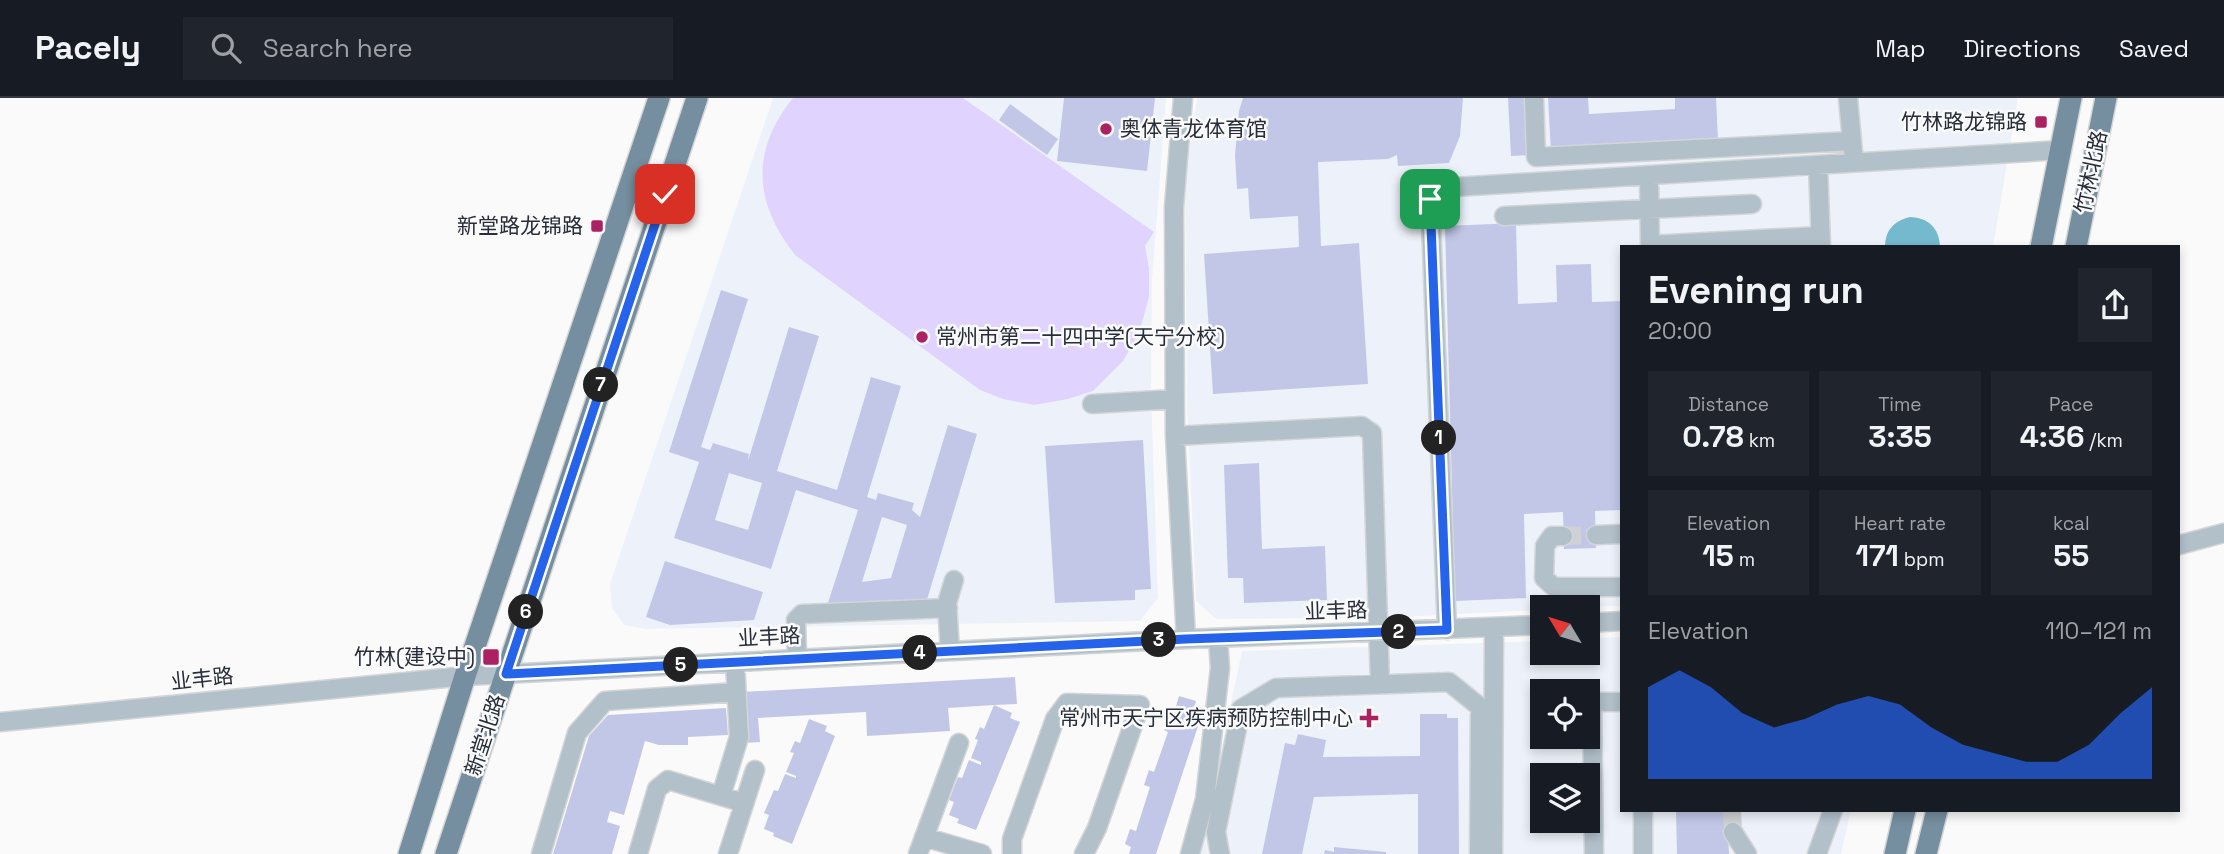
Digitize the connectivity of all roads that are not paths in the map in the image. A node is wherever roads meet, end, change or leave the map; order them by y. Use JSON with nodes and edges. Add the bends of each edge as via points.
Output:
{"nodes":[{"id":1,"x":659,"y":98,"type":"edge"},
{"id":2,"x":697,"y":98,"type":"edge"},
{"id":3,"x":1183,"y":98,"type":"edge"},
{"id":4,"x":1534,"y":98,"type":"edge"},
{"id":5,"x":1848,"y":98,"type":"edge"},
{"id":6,"x":2071,"y":98,"type":"edge"},
{"id":7,"x":2106,"y":98,"type":"edge"},
{"id":8,"x":1852,"y":141,"type":"junction"},
{"id":9,"x":2060,"y":149,"type":"junction"},
{"id":10,"x":1854,"y":162,"type":"junction"},
{"id":11,"x":1818,"y":165,"type":"junction"},
{"id":12,"x":1649,"y":175,"type":"junction"},
{"id":13,"x":1752,"y":204,"type":"dead end"},
{"id":14,"x":1650,"y":209,"type":"junction"},
{"id":15,"x":1504,"y":216,"type":"dead end"},
{"id":16,"x":1820,"y":241,"type":"edge"},
{"id":17,"x":1707,"y":244,"type":"edge"},
{"id":18,"x":1650,"y":245,"type":"edge"},
{"id":19,"x":1678,"y":245,"type":"edge"},
{"id":20,"x":2041,"y":245,"type":"edge"},
{"id":21,"x":2076,"y":245,"type":"edge"},
{"id":22,"x":1175,"y":400,"type":"junction"},
{"id":23,"x":1092,"y":404,"type":"dead end"},
{"id":24,"x":1175,"y":436,"type":"junction"},
{"id":25,"x":2224,"y":533,"type":"edge"},
{"id":26,"x":1620,"y":534,"type":"edge"},
{"id":27,"x":1596,"y":535,"type":"tunnel mouth"},
{"id":28,"x":1563,"y":536,"type":"dead end"},
{"id":29,"x":2180,"y":545,"type":"edge"},
{"id":30,"x":954,"y":580,"type":"dead end"},
{"id":31,"x":1620,"y":587,"type":"edge"},
{"id":32,"x":948,"y":608,"type":"junction"},
{"id":33,"x":1620,"y":621,"type":"edge"},
{"id":34,"x":1600,"y":622,"type":"edge"},
{"id":35,"x":1530,"y":626,"type":"edge"},
{"id":36,"x":1494,"y":628,"type":"junction"},
{"id":37,"x":1447,"y":630,"type":"junction"},
{"id":38,"x":1379,"y":633,"type":"junction"},
{"id":39,"x":1217,"y":638,"type":"junction"},
{"id":40,"x":1186,"y":639,"type":"junction"},
{"id":41,"x":950,"y":651,"type":"junction"},
{"id":42,"x":797,"y":659,"type":"junction"},
{"id":43,"x":735,"y":662,"type":"junction"},
{"id":44,"x":506,"y":674,"type":"junction"},
{"id":45,"x":465,"y":676,"type":"junction"},
{"id":46,"x":1380,"y":684,"type":"junction"},
{"id":47,"x":737,"y":692,"type":"junction"},
{"id":48,"x":1620,"y":702,"type":"edge"},
{"id":49,"x":0,"y":722,"type":"edge"},
{"id":50,"x":959,"y":743,"type":"dead end"},
{"id":51,"x":755,"y":770,"type":"dead end"},
{"id":52,"x":721,"y":796,"type":"junction"},
{"id":53,"x":744,"y":803,"type":"junction"},
{"id":54,"x":1643,"y":812,"type":"edge"},
{"id":55,"x":1832,"y":812,"type":"edge"},
{"id":56,"x":1901,"y":812,"type":"edge"},
{"id":57,"x":1936,"y":812,"type":"edge"},
{"id":58,"x":1733,"y":832,"type":"tunnel mouth"},
{"id":59,"x":921,"y":845,"type":"edge"},
{"id":60,"x":409,"y":854,"type":"edge"},
{"id":61,"x":446,"y":854,"type":"edge"},
{"id":62,"x":541,"y":854,"type":"edge"},
{"id":63,"x":638,"y":854,"type":"edge"},
{"id":64,"x":728,"y":854,"type":"edge"},
{"id":65,"x":982,"y":854,"type":"edge"},
{"id":66,"x":1012,"y":854,"type":"edge"},
{"id":67,"x":1085,"y":854,"type":"edge"},
{"id":68,"x":1190,"y":854,"type":"edge"},
{"id":69,"x":1220,"y":854,"type":"edge"},
{"id":70,"x":1479,"y":854,"type":"edge"},
{"id":71,"x":1493,"y":854,"type":"edge"},
{"id":72,"x":1594,"y":854,"type":"edge"},
{"id":73,"x":1643,"y":854,"type":"edge"},
{"id":74,"x":1747,"y":854,"type":"edge"},
{"id":75,"x":1818,"y":854,"type":"edge"},
{"id":76,"x":1895,"y":854,"type":"edge"},
{"id":77,"x":1926,"y":854,"type":"edge"}],
"edges":[{"from":1,"to":45,"type":"main road","name":"新堂北路"},
{"from":2,"to":44,"type":"main road","name":"新堂北路"},
{"from":3,"to":22,"type":"street","via":[[1174,207]]},
{"from":4,"to":8,"type":"street","via":[[1536,157]]},
{"from":5,"to":8,"type":"street"},
{"from":6,"to":9,"type":"main road","name":"竹林北路"},
{"from":7,"to":21,"type":"main road","name":"竹林北路"},
{"from":8,"to":10,"type":"street"},
{"from":9,"to":10,"type":"street"},
{"from":9,"to":20,"type":"main road","name":"竹林北路"},
{"from":10,"to":11,"type":"street"},
{"from":11,"to":12,"type":"street"},
{"from":11,"to":16,"type":"street"},
{"from":12,"to":14,"type":"street"},
{"from":12,"to":37,"type":"street","via":[[1438,188],[1430,199]]},
{"from":13,"to":14,"type":"street"},
{"from":14,"to":15,"type":"street"},
{"from":14,"to":18,"type":"street"},
{"from":16,"to":17,"type":"street"},
{"from":17,"to":19,"type":"street"},
{"from":22,"to":23,"type":"street"},
{"from":22,"to":24,"type":"street"},
{"from":24,"to":38,"type":"street","via":[[1362,426],[1372,433]]},
{"from":24,"to":40,"type":"street"},
{"from":25,"to":29,"type":"street"},
{"from":26,"to":27,"type":"street"},
{"from":28,"to":31,"type":"street","via":[[1552,536],[1545,546],[1544,578],[1554,587]]},
{"from":30,"to":32,"type":"street"},
{"from":32,"to":41,"type":"street"},
{"from":32,"to":42,"type":"street","via":[[802,614],[796,620]]},
{"from":33,"to":34,"type":"street"},
{"from":35,"to":36,"type":"street","name":"业丰路"},
{"from":36,"to":37,"type":"street","name":"业丰路"},
{"from":36,"to":71,"type":"street"},
{"from":37,"to":38,"type":"street","name":"业丰路"},
{"from":38,"to":39,"type":"street","name":"业丰路"},
{"from":38,"to":46,"type":"street"},
{"from":39,"to":40,"type":"street","name":"业丰路"},
{"from":39,"to":68,"type":"street","via":[[1220,668],[1205,799]]},
{"from":40,"to":41,"type":"street","name":"业丰路"},
{"from":41,"to":42,"type":"street","name":"业丰路"},
{"from":42,"to":43,"type":"street","name":"业丰路"},
{"from":43,"to":44,"type":"street","name":"业丰路"},
{"from":43,"to":47,"type":"street"},
{"from":44,"to":45,"type":"street","name":"业丰路"},
{"from":44,"to":61,"type":"main road","name":"新堂北路"},
{"from":45,"to":49,"type":"street","name":"业丰路"},
{"from":45,"to":60,"type":"main road","name":"新堂北路"},
{"from":46,"to":69,"type":"street","via":[[1276,688],[1241,709],[1216,832]]},
{"from":46,"to":70,"type":"street","via":[[1449,682],[1480,707]]},
{"from":47,"to":52,"type":"street","via":[[739,737]]},
{"from":47,"to":62,"type":"street","via":[[605,701],[577,733]]},
{"from":48,"to":72,"type":"street","via":[[1592,702]]},
{"from":50,"to":59,"type":"street"},
{"from":51,"to":53,"type":"street"},
{"from":52,"to":53,"type":"street"},
{"from":52,"to":63,"type":"street","via":[[668,780],[657,789]]},
{"from":53,"to":64,"type":"street"},
{"from":54,"to":73,"type":"street"},
{"from":55,"to":75,"type":"street"},
{"from":56,"to":76,"type":"main road"},
{"from":57,"to":77,"type":"main road"},
{"from":58,"to":74,"type":"street"},
{"from":59,"to":65,"type":"street"},
{"from":66,"to":67,"type":"street","via":[[1012,839],[1055,719],[1067,704],[1140,705]]}]}
